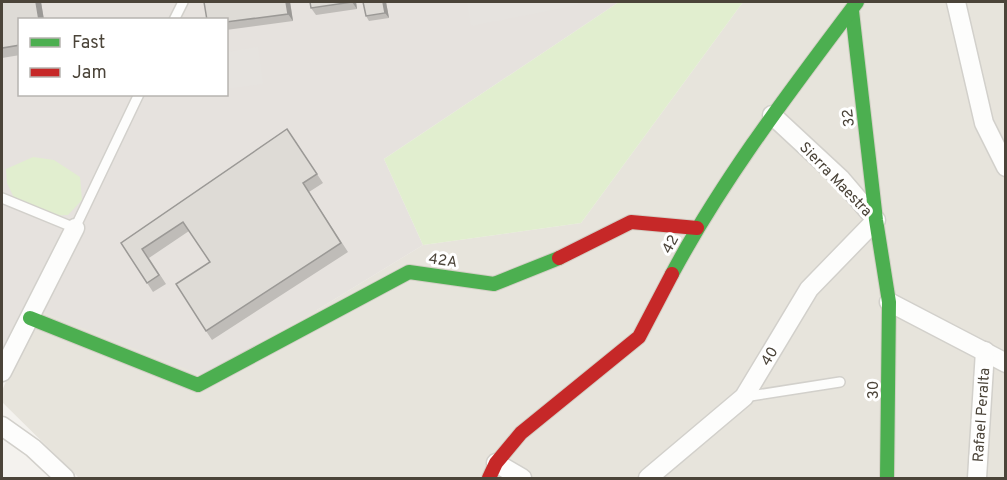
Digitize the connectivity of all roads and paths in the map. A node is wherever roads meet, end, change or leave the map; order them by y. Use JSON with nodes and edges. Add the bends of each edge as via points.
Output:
{"nodes":[{"id":1,"x":183,"y":2,"type":"edge"},
{"id":2,"x":956,"y":2,"type":"edge"},
{"id":3,"x":854,"y":6,"type":"edge"},
{"id":4,"x":175,"y":18,"type":"edge"},
{"id":5,"x":138,"y":96,"type":"edge"},
{"id":6,"x":772,"y":115,"type":"junction"},
{"id":7,"x":1005,"y":166,"type":"edge"},
{"id":8,"x":2,"y":198,"type":"edge"},
{"id":9,"x":876,"y":220,"type":"junction"},
{"id":10,"x":75,"y":228,"type":"junction"},
{"id":11,"x":697,"y":228,"type":"junction"},
{"id":12,"x":889,"y":302,"type":"junction"},
{"id":13,"x":30,"y":318,"type":"junction"},
{"id":14,"x":985,"y":351,"type":"junction"},
{"id":15,"x":1005,"y":363,"type":"edge"},
{"id":16,"x":2,"y":372,"type":"edge"},
{"id":17,"x":840,"y":382,"type":"dead end"},
{"id":18,"x":744,"y":397,"type":"junction"},
{"id":19,"x":2,"y":426,"type":"edge"},
{"id":20,"x":493,"y":471,"type":"edge"},
{"id":21,"x":65,"y":478,"type":"edge"},
{"id":22,"x":522,"y":478,"type":"edge"},
{"id":23,"x":648,"y":478,"type":"edge"},
{"id":24,"x":887,"y":478,"type":"edge"},
{"id":25,"x":977,"y":478,"type":"edge"}],
"edges":[{"from":1,"to":4,"type":"lane"},
{"from":2,"to":7,"type":"street","via":[[984,123]]},
{"from":3,"to":6,"type":"street","name":"42"},
{"from":3,"to":9,"type":"street","name":"32"},
{"from":5,"to":10,"type":"lane"},
{"from":6,"to":9,"type":"street","name":"Sierra Maestra","via":[[841,179]]},
{"from":6,"to":11,"type":"street","name":"42"},
{"from":8,"to":10,"type":"lane"},
{"from":9,"to":12,"type":"street","name":"Sierra Maestra"},
{"from":9,"to":18,"type":"street","name":"40","via":[[809,289]]},
{"from":10,"to":13,"type":"street"},
{"from":11,"to":13,"type":"street","name":"42A","via":[[632,222],[548,264],[494,284],[409,272],[198,385]]},
{"from":11,"to":20,"type":"street","name":"42","via":[[639,337],[521,433]]},
{"from":12,"to":14,"type":"street"},
{"from":12,"to":24,"type":"street","name":"30"},
{"from":13,"to":16,"type":"street"},
{"from":14,"to":15,"type":"street"},
{"from":14,"to":25,"type":"street","name":"Rafael Peralta"},
{"from":17,"to":18,"type":"lane"},
{"from":18,"to":23,"type":"street","name":"40"},
{"from":19,"to":21,"type":"street"},
{"from":20,"to":22,"type":"street"}]}
